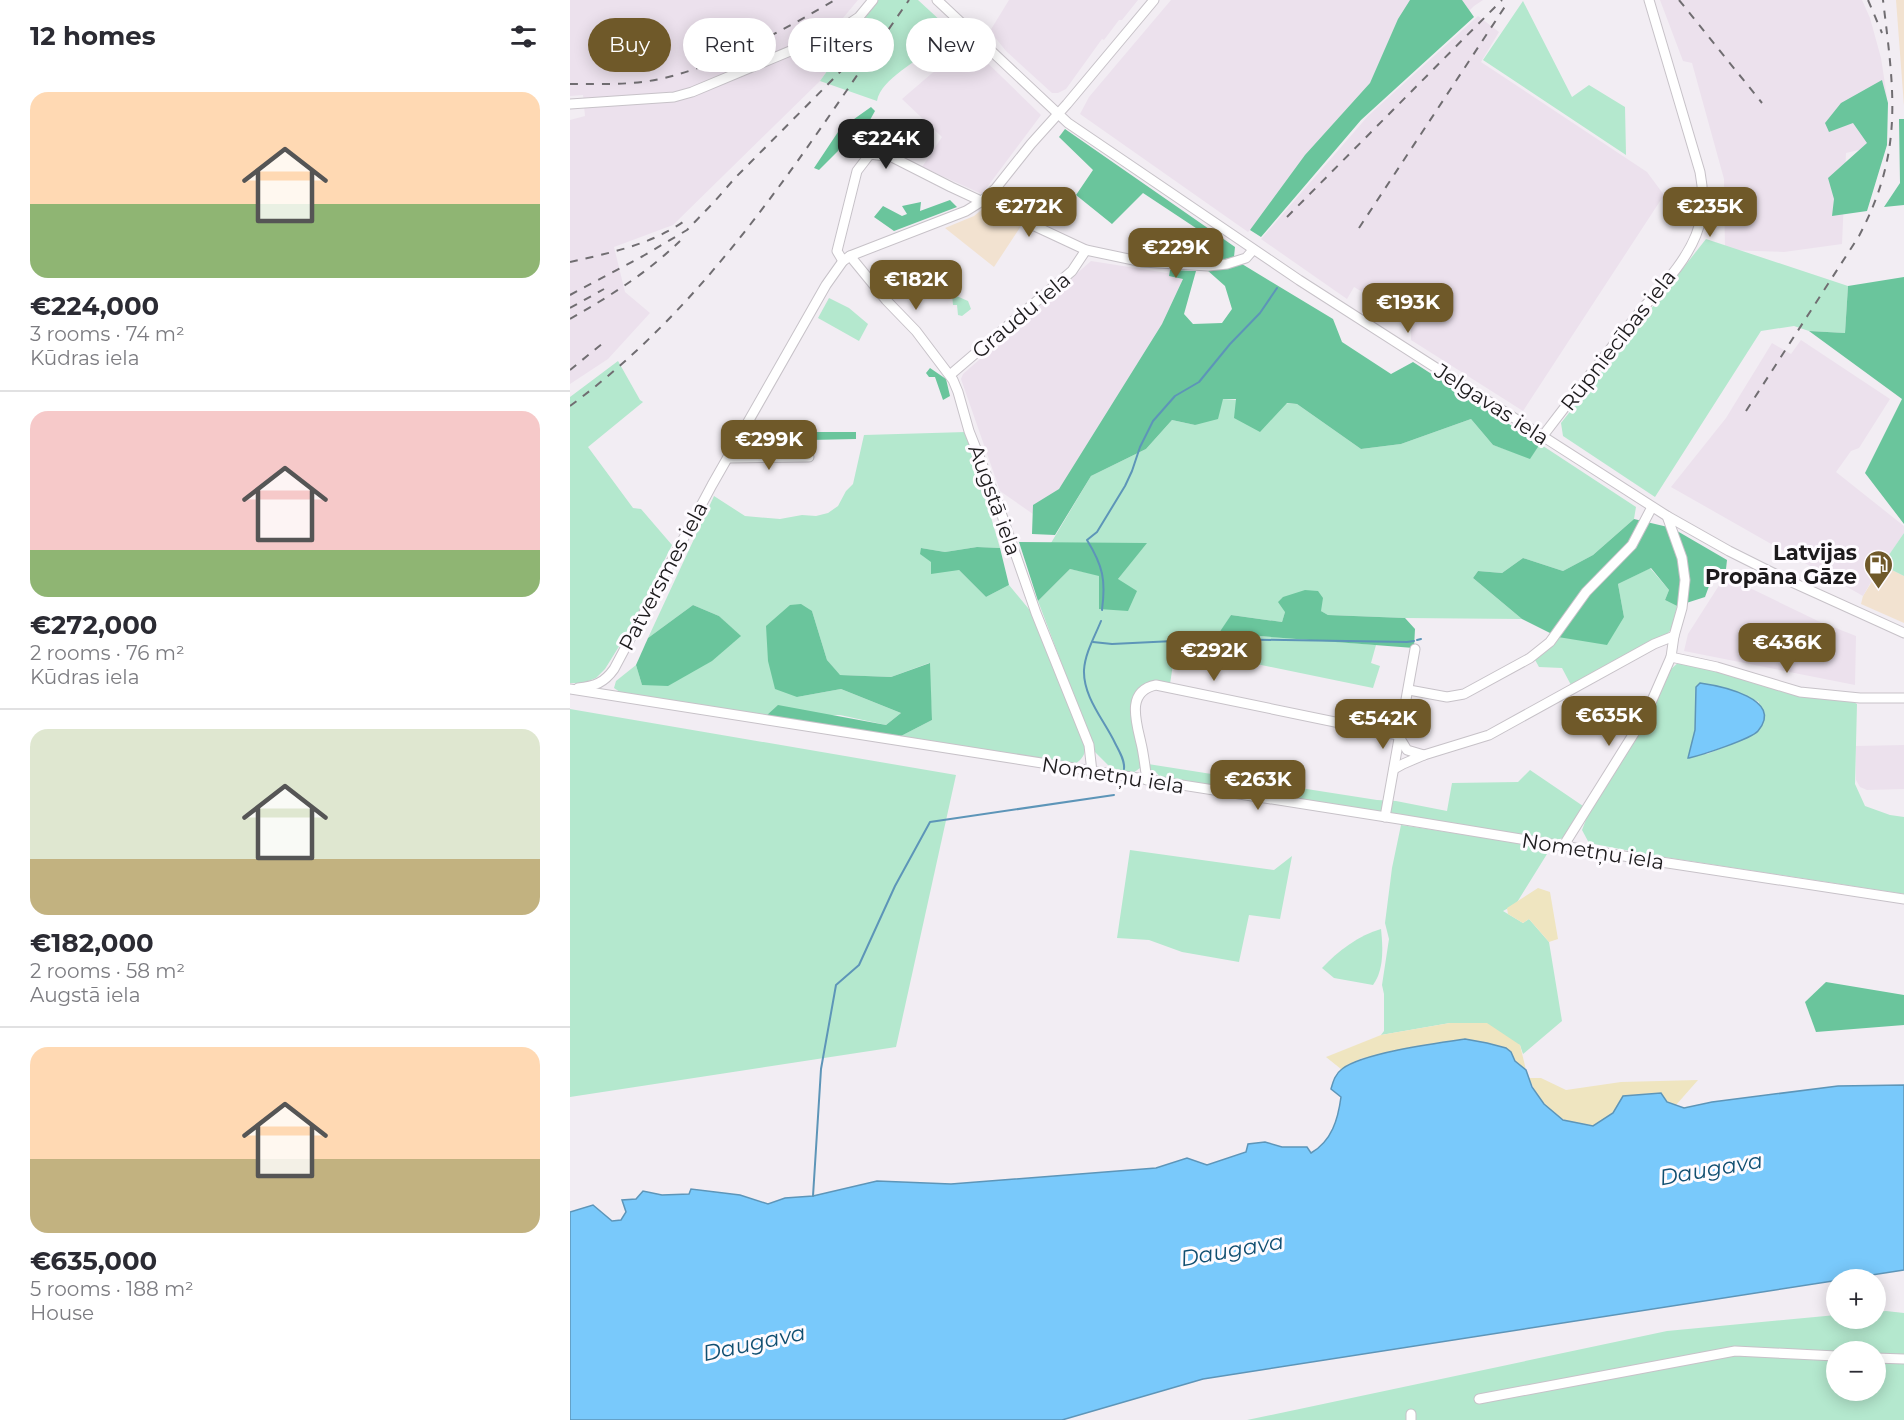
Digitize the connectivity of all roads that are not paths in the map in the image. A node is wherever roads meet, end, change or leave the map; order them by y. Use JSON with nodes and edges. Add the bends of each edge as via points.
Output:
{"nodes":[{"id":1,"x":873,"y":0,"type":"edge"},
{"id":2,"x":937,"y":0,"type":"edge"},
{"id":3,"x":1154,"y":0,"type":"edge"},
{"id":4,"x":1648,"y":0,"type":"edge"},
{"id":5,"x":570,"y":104,"type":"edge"},
{"id":6,"x":1059,"y":114,"type":"junction"},
{"id":7,"x":982,"y":201,"type":"junction"},
{"id":8,"x":1086,"y":250,"type":"junction"},
{"id":9,"x":1253,"y":250,"type":"junction"},
{"id":10,"x":846,"y":259,"type":"junction"},
{"id":11,"x":950,"y":375,"type":"junction"},
{"id":12,"x":1542,"y":437,"type":"junction"},
{"id":13,"x":809,"y":457,"type":"dead end"},
{"id":14,"x":728,"y":458,"type":"junction"},
{"id":15,"x":1652,"y":507,"type":"junction"},
{"id":16,"x":1667,"y":516,"type":"junction"},
{"id":17,"x":1904,"y":633,"type":"edge"},
{"id":18,"x":1674,"y":636,"type":"junction"},
{"id":19,"x":1415,"y":649,"type":"dead end"},
{"id":20,"x":1671,"y":657,"type":"junction"},
{"id":21,"x":570,"y":689,"type":"edge"},
{"id":22,"x":1409,"y":690,"type":"junction"},
{"id":23,"x":1904,"y":698,"type":"edge"},
{"id":24,"x":1398,"y":735,"type":"junction"},
{"id":25,"x":1424,"y":755,"type":"junction"},
{"id":26,"x":1394,"y":769,"type":"junction"},
{"id":27,"x":1092,"y":772,"type":"junction"},
{"id":28,"x":1147,"y":780,"type":"junction"},
{"id":29,"x":1384,"y":817,"type":"junction"},
{"id":30,"x":1564,"y":845,"type":"junction"},
{"id":31,"x":1904,"y":899,"type":"edge"},
{"id":32,"x":1826,"y":1356,"type":"edge"},
{"id":33,"x":1886,"y":1358,"type":"edge"},
{"id":34,"x":1904,"y":1359,"type":"edge"},
{"id":35,"x":1479,"y":1399,"type":"dead end"}],
"edges":[{"from":1,"to":5,"type":"street","via":[[859,17],[838,31],[692,92],[674,97]]},
{"from":2,"to":6,"type":"street","name":"Jelgavas iela"},
{"from":3,"to":6,"type":"street"},
{"from":4,"to":12,"type":"street","name":"Rūpniecības iela","via":[[1700,172],[1701,220],[1682,260]]},
{"from":6,"to":7,"type":"street"},
{"from":6,"to":9,"type":"street","name":"Jelgavas iela"},
{"from":7,"to":8,"type":"street"},
{"from":7,"to":10,"type":"street"},
{"from":7,"to":10,"type":"street","via":[[892,157],[870,154],[857,171],[837,251]]},
{"from":8,"to":9,"type":"street","via":[[1143,262],[1208,266],[1246,258]]},
{"from":8,"to":11,"type":"street","name":"Graudu iela","via":[[1072,272]]},
{"from":9,"to":12,"type":"street","name":"Jelgavas iela"},
{"from":10,"to":11,"type":"street","name":"Augstā iela","via":[[916,331]]},
{"from":10,"to":14,"type":"street","name":"Patversmes iela","via":[[826,285]]},
{"from":11,"to":27,"type":"street","name":"Augstā iela","via":[[1036,613],[1089,745]]},
{"from":12,"to":15,"type":"street","name":"Jelgavas iela"},
{"from":13,"to":14,"type":"street"},
{"from":14,"to":21,"type":"street","name":"Patversmes iela","via":[[614,669],[600,683]]},
{"from":15,"to":16,"type":"street","name":"Jelgavas iela"},
{"from":15,"to":22,"type":"street","via":[[1632,545],[1586,592],[1550,642],[1530,658],[1464,694],[1447,697]]},
{"from":16,"to":17,"type":"street","name":"Jelgavas iela","via":[[1729,551]]},
{"from":16,"to":18,"type":"street","via":[[1682,558],[1685,580]]},
{"from":18,"to":20,"type":"street"},
{"from":18,"to":25,"type":"street","via":[[1489,735]]},
{"from":19,"to":22,"type":"street"},
{"from":20,"to":23,"type":"street","via":[[1800,692]]},
{"from":20,"to":30,"type":"street","via":[[1646,714]]},
{"from":21,"to":27,"type":"street","name":"Nometņu iela"},
{"from":22,"to":24,"type":"street"},
{"from":24,"to":25,"type":"street","via":[[1407,750]]},
{"from":24,"to":26,"type":"street"},
{"from":24,"to":28,"type":"street","via":[[1156,685],[1145,687],[1138,694],[1136,706]]},
{"from":25,"to":26,"type":"street"},
{"from":26,"to":29,"type":"street"},
{"from":27,"to":28,"type":"street","name":"Nometņu iela"},
{"from":28,"to":29,"type":"street","name":"Nometņu iela"},
{"from":29,"to":30,"type":"street","name":"Nometņu iela"},
{"from":30,"to":31,"type":"street","name":"Nometņu iela"},
{"from":32,"to":35,"type":"street","via":[[1734,1351]]},
{"from":33,"to":34,"type":"street"}]}
